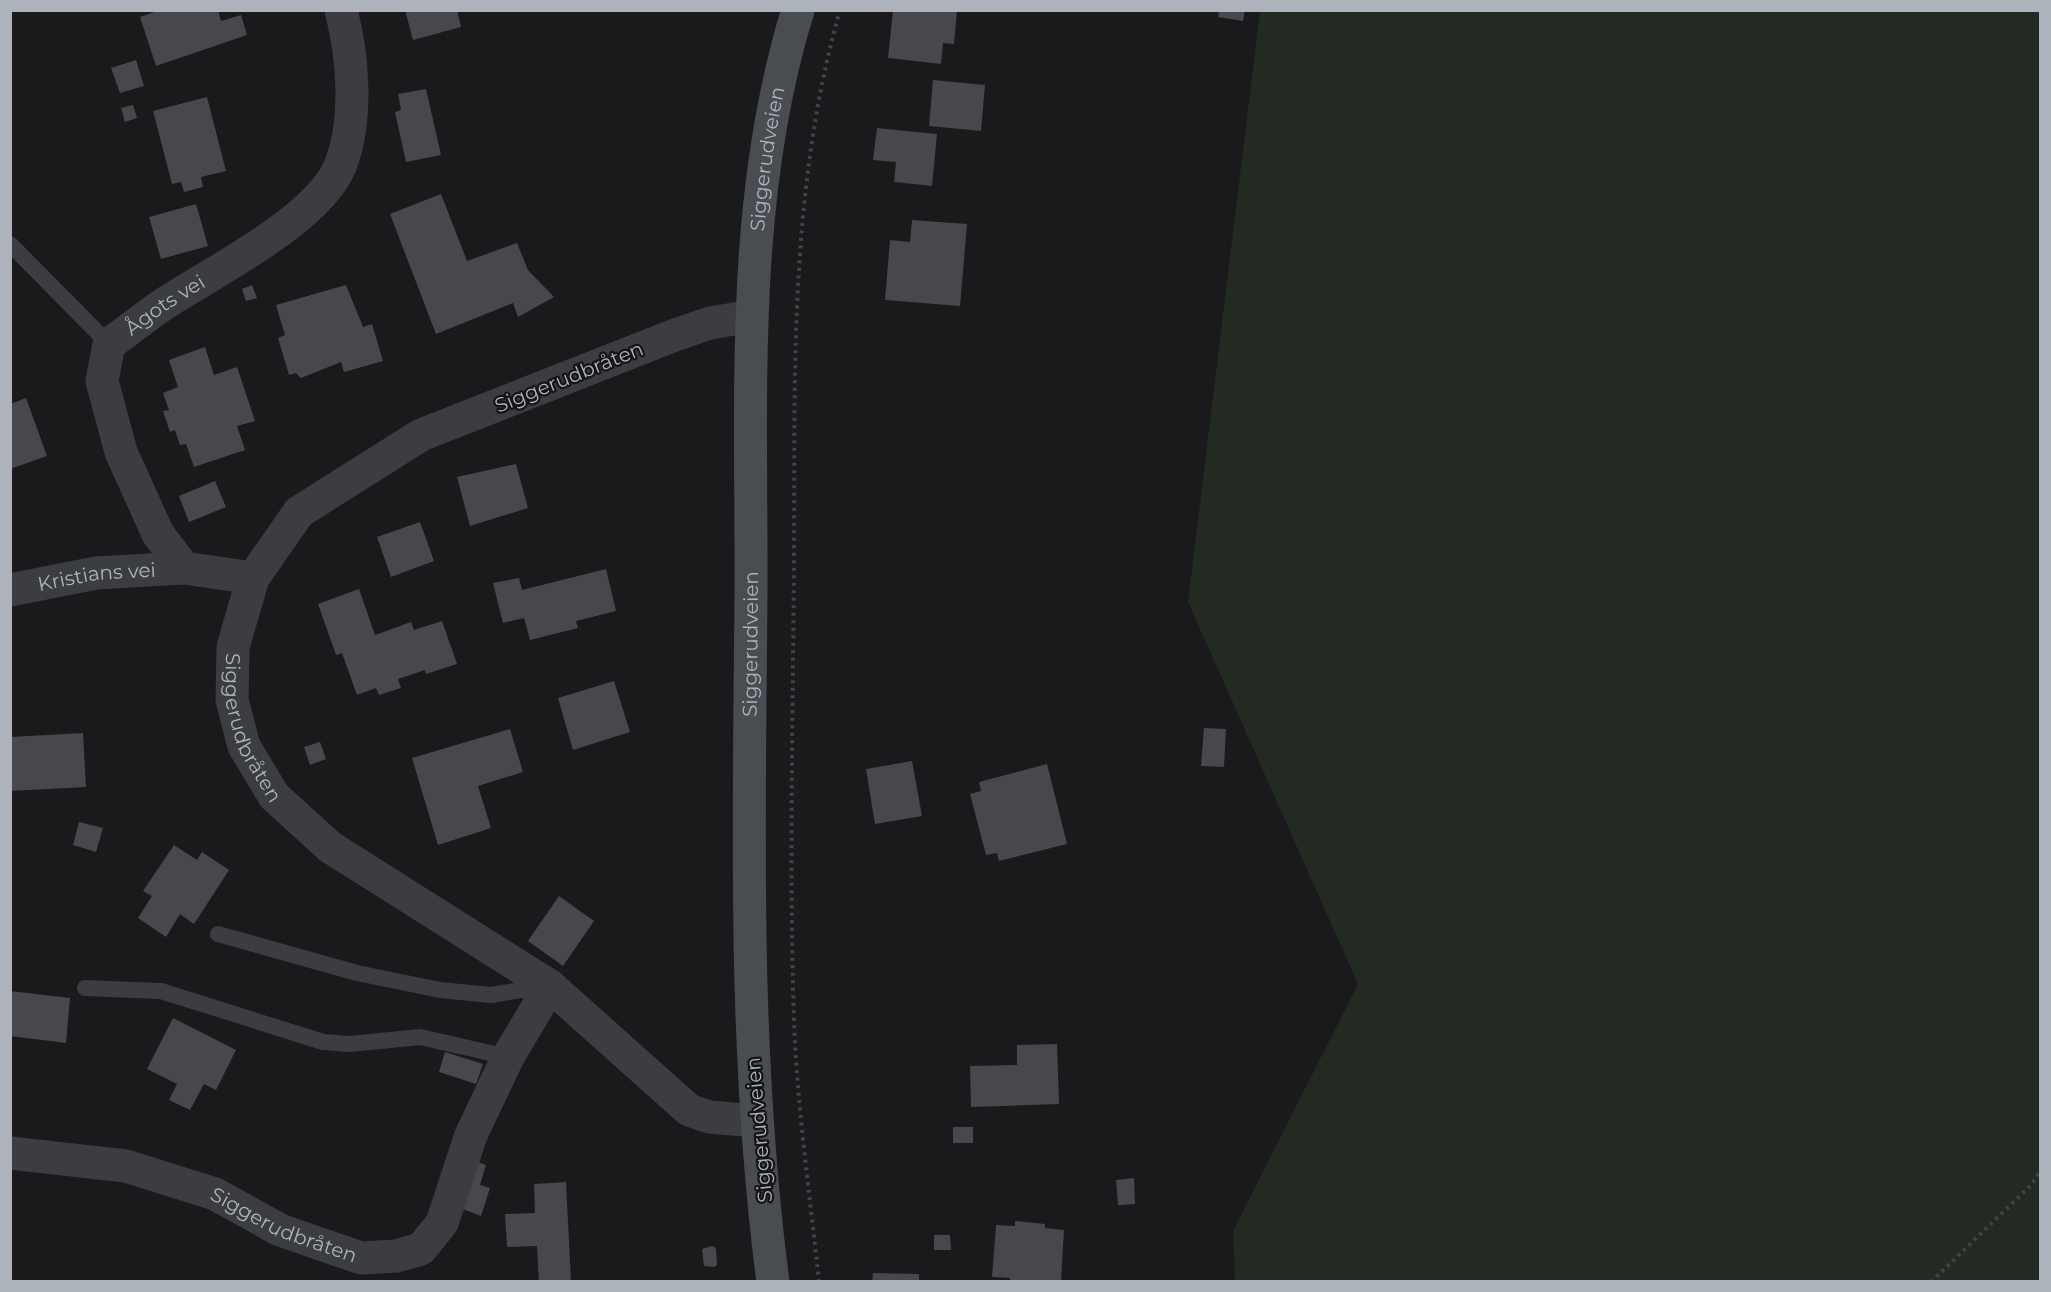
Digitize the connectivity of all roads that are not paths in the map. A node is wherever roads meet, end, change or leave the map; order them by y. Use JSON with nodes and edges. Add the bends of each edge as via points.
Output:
{"nodes":[{"id":1,"x":341,"y":10,"type":"edge"},
{"id":2,"x":798,"y":10,"type":"edge"},
{"id":3,"x":10,"y":244,"type":"edge"},
{"id":4,"x":752,"y":316,"type":"junction"},
{"id":5,"x":109,"y":344,"type":"junction"},
{"id":6,"x":184,"y":568,"type":"junction"},
{"id":7,"x":253,"y":578,"type":"junction"},
{"id":8,"x":10,"y":590,"type":"edge"},
{"id":9,"x":218,"y":934,"type":"dead end"},
{"id":10,"x":550,"y":986,"type":"junction"},
{"id":11,"x":85,"y":988,"type":"dead end"},
{"id":12,"x":508,"y":1057,"type":"junction"},
{"id":13,"x":756,"y":1121,"type":"junction"},
{"id":14,"x":10,"y":1153,"type":"edge"},
{"id":15,"x":773,"y":1281,"type":"edge"}],
"edges":[{"from":1,"to":5,"type":"street","name":"Ågots vei","via":[[349,39],[351,117],[341,164],[316,202],[239,259],[164,304]]},
{"from":2,"to":4,"type":"main road","name":"Siggerudveien","via":[[779,81],[761,184]]},
{"from":3,"to":5,"type":"lane"},
{"from":4,"to":7,"type":"street","name":"Siggerudbråten","via":[[710,323],[675,335],[421,435],[299,512]]},
{"from":4,"to":13,"type":"main road","name":"Siggerudveien","via":[[749,905]]},
{"from":5,"to":6,"type":"street","name":"Ågots vei","via":[[102,381],[122,452],[158,534]]},
{"from":6,"to":7,"type":"street"},
{"from":6,"to":8,"type":"street","name":"Kristians vei","via":[[96,573]]},
{"from":7,"to":10,"type":"street","name":"Siggerudbråten","via":[[233,647],[232,700],[243,746],[274,796],[330,847]]},
{"from":9,"to":10,"type":"lane","via":[[357,973],[440,990],[491,994]]},
{"from":10,"to":12,"type":"street","name":"Siggerudbråten"},
{"from":10,"to":13,"type":"street","name":"Siggerudbråten","via":[[689,1110],[709,1117]]},
{"from":11,"to":12,"type":"lane","via":[[161,991],[323,1042],[350,1044],[420,1037]]},
{"from":12,"to":14,"type":"street","name":"Siggerudbråten","via":[[471,1135],[442,1223],[421,1249],[396,1256],[361,1258],[280,1230],[215,1194],[126,1166]]},
{"from":13,"to":15,"type":"main road","name":"Siggerudveien"}]}
